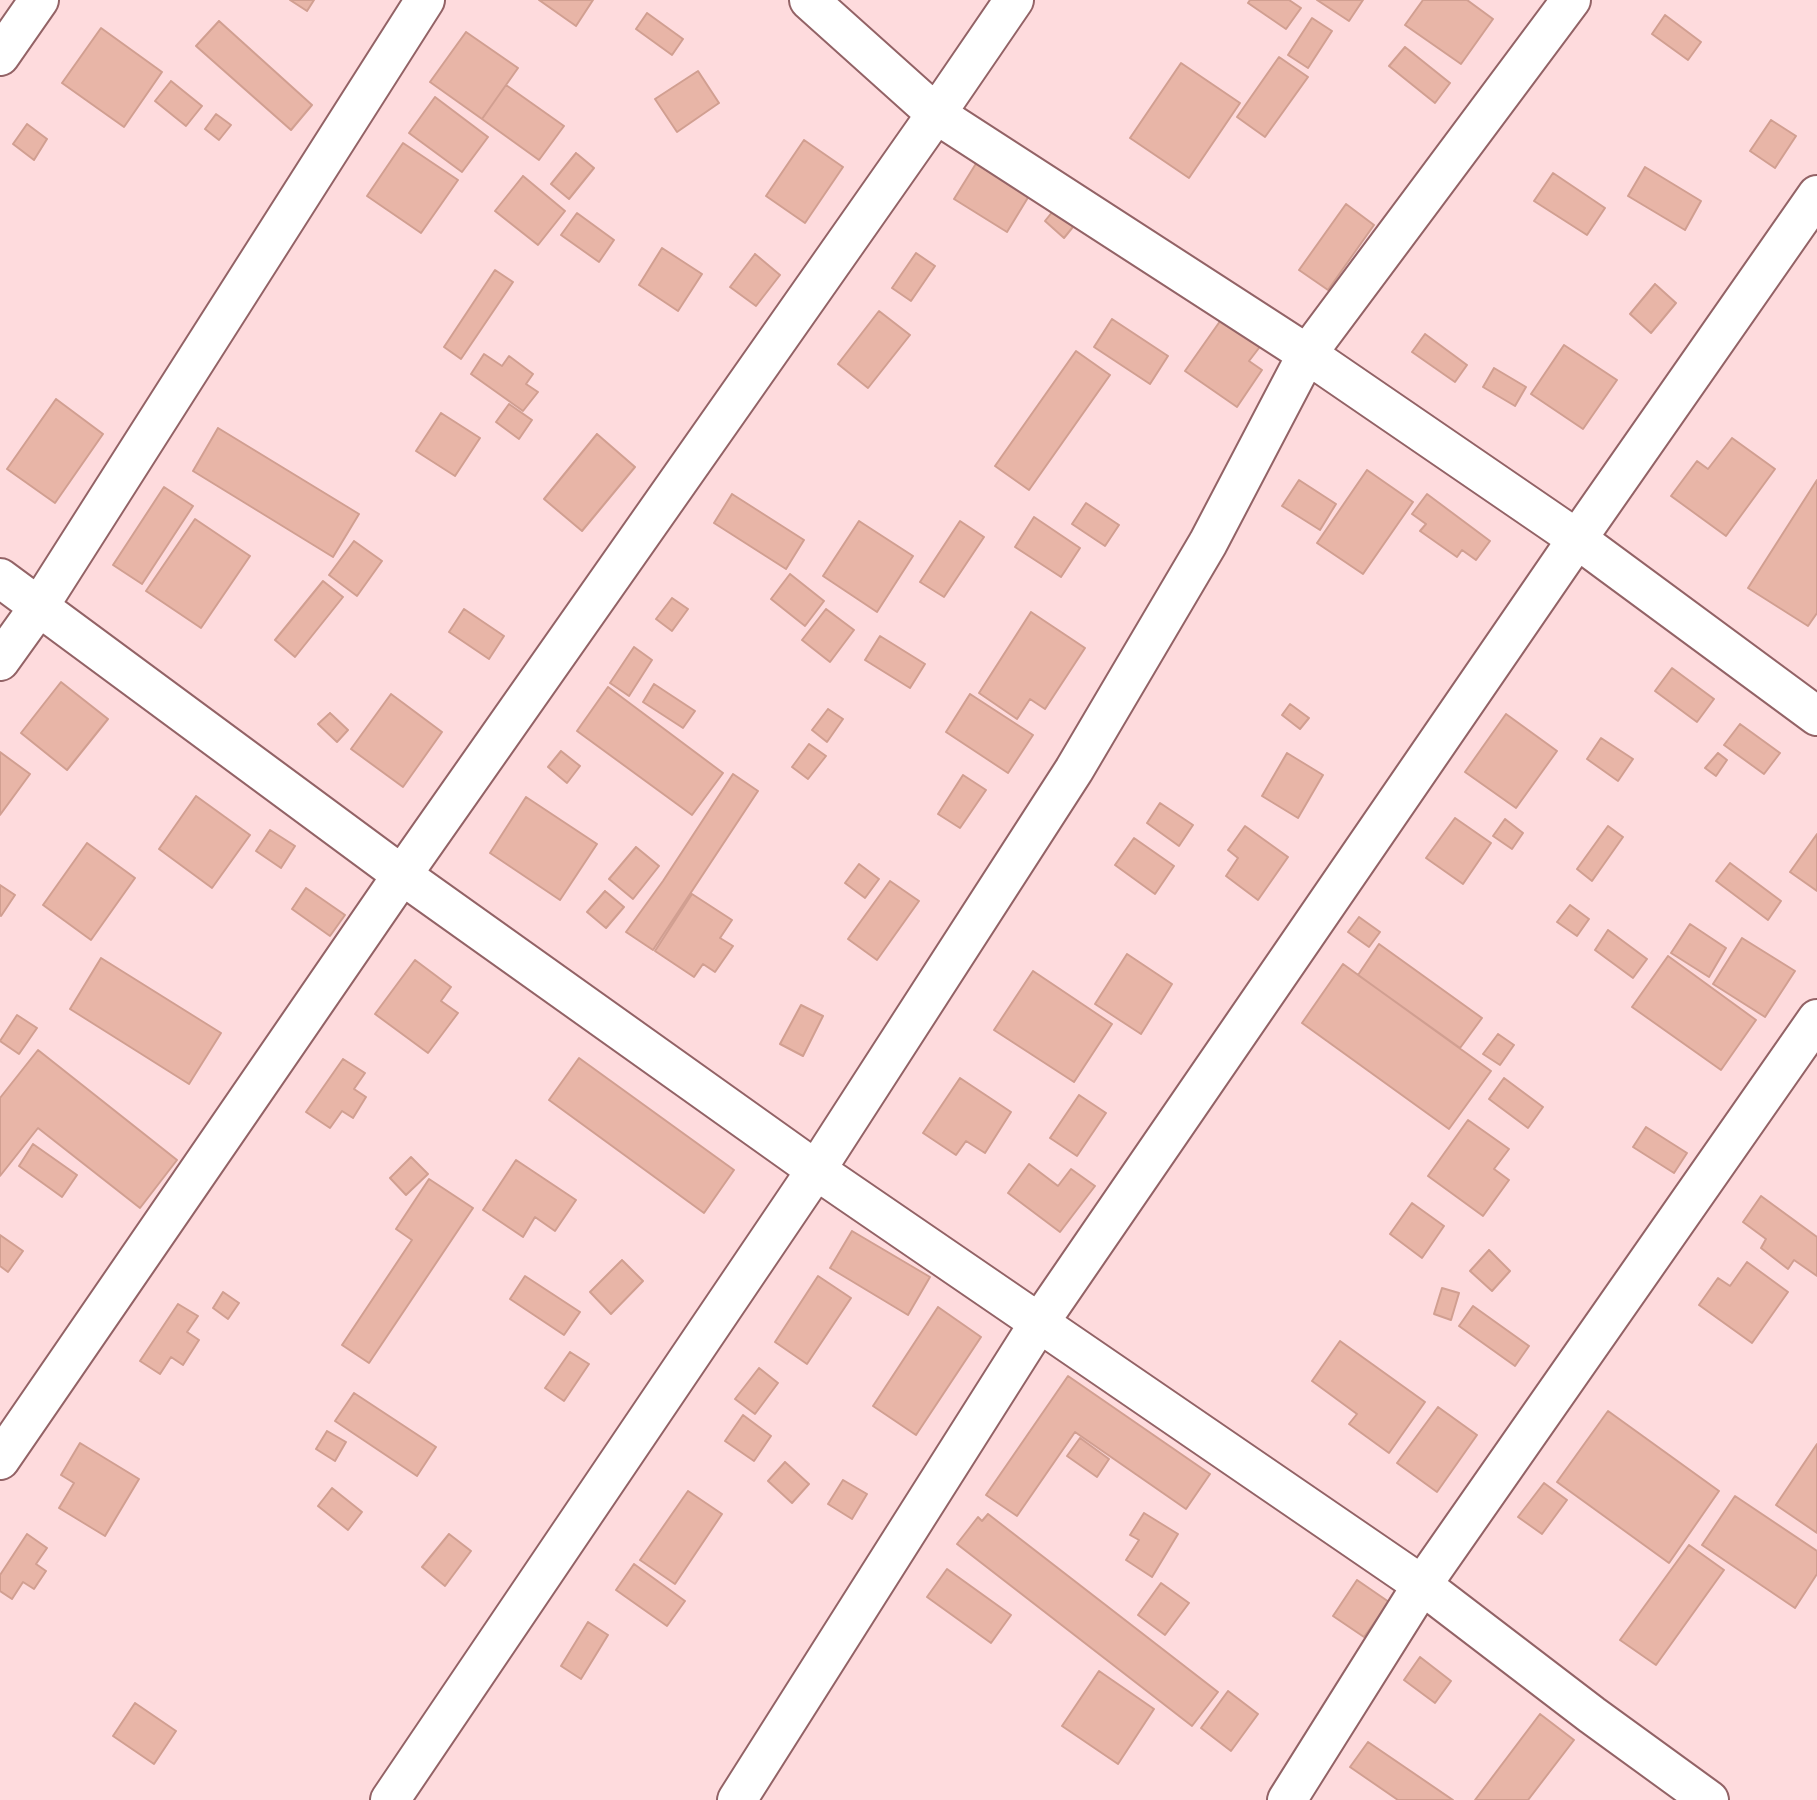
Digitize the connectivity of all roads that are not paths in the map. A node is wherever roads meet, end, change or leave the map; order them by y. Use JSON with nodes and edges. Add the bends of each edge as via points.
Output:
{"nodes":[{"id":1,"x":39,"y":0,"type":"edge"},
{"id":2,"x":425,"y":0,"type":"edge"},
{"id":3,"x":809,"y":0,"type":"edge"},
{"id":4,"x":1014,"y":0,"type":"edge"},
{"id":5,"x":1571,"y":0,"type":"edge"},
{"id":6,"x":0,"y":56,"type":"edge"},
{"id":7,"x":936,"y":114,"type":"junction"},
{"id":8,"x":1817,"y":195,"type":"edge"},
{"id":9,"x":1307,"y":354,"type":"junction"},
{"id":10,"x":1577,"y":539,"type":"junction"},
{"id":11,"x":0,"y":578,"type":"edge"},
{"id":12,"x":38,"y":608,"type":"junction"},
{"id":13,"x":0,"y":661,"type":"edge"},
{"id":14,"x":1817,"y":716,"type":"edge"},
{"id":15,"x":402,"y":875,"type":"junction"},
{"id":16,"x":1817,"y":1019,"type":"edge"},
{"id":17,"x":816,"y":1170,"type":"junction"},
{"id":18,"x":1039,"y":1323,"type":"junction"},
{"id":19,"x":0,"y":1460,"type":"edge"},
{"id":20,"x":1422,"y":1585,"type":"junction"},
{"id":21,"x":390,"y":1800,"type":"edge"},
{"id":22,"x":737,"y":1800,"type":"edge"},
{"id":23,"x":1287,"y":1800,"type":"edge"},
{"id":24,"x":1709,"y":1800,"type":"edge"}],
"edges":[{"from":1,"to":6,"type":"street"},
{"from":2,"to":12,"type":"street"},
{"from":3,"to":7,"type":"street"},
{"from":4,"to":7,"type":"street"},
{"from":5,"to":9,"type":"street"},
{"from":7,"to":9,"type":"street"},
{"from":7,"to":15,"type":"street"},
{"from":8,"to":10,"type":"street"},
{"from":9,"to":10,"type":"street"},
{"from":9,"to":17,"type":"street","via":[[1208,543],[1074,770]]},
{"from":10,"to":14,"type":"street"},
{"from":10,"to":18,"type":"street"},
{"from":11,"to":12,"type":"street"},
{"from":12,"to":13,"type":"street"},
{"from":12,"to":15,"type":"street"},
{"from":15,"to":17,"type":"street"},
{"from":15,"to":19,"type":"street"},
{"from":16,"to":20,"type":"street"},
{"from":17,"to":18,"type":"street"},
{"from":17,"to":21,"type":"street"},
{"from":18,"to":20,"type":"street"},
{"from":18,"to":22,"type":"street"},
{"from":20,"to":23,"type":"street"},
{"from":20,"to":24,"type":"street"}]}
